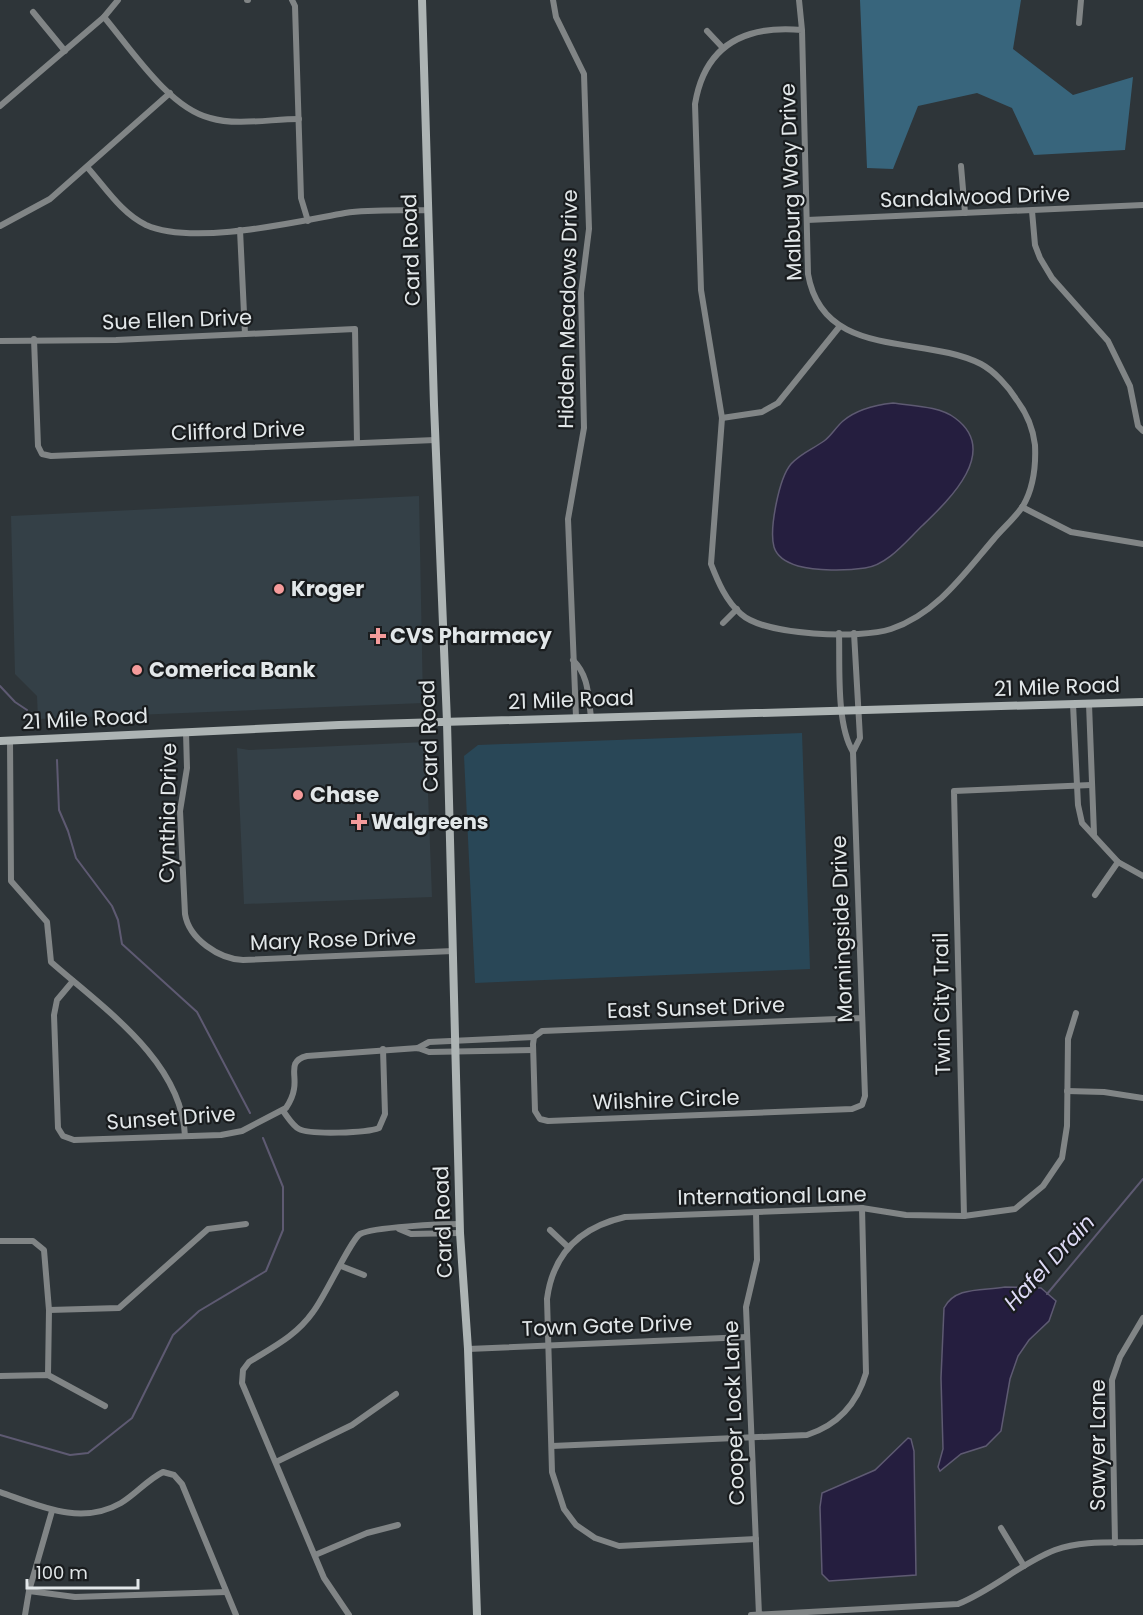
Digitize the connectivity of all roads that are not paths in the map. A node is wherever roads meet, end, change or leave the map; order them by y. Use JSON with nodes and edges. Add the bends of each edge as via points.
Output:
{"nodes":[{"id":1,"x":118,"y":0,"type":"edge"},
{"id":2,"x":292,"y":0,"type":"edge"},
{"id":3,"x":422,"y":0,"type":"edge"},
{"id":4,"x":553,"y":0,"type":"edge"},
{"id":5,"x":799,"y":0,"type":"edge"},
{"id":6,"x":1081,"y":0,"type":"edge"},
{"id":7,"x":33,"y":12,"type":"dead end"},
{"id":8,"x":104,"y":17,"type":"junction"},
{"id":9,"x":1079,"y":23,"type":"dead end"},
{"id":10,"x":801,"y":30,"type":"junction"},
{"id":11,"x":707,"y":31,"type":"dead end"},
{"id":12,"x":723,"y":48,"type":"junction"},
{"id":13,"x":65,"y":51,"type":"junction"},
{"id":14,"x":170,"y":93,"type":"junction"},
{"id":15,"x":0,"y":106,"type":"edge"},
{"id":16,"x":298,"y":119,"type":"junction"},
{"id":17,"x":961,"y":165,"type":"dead end"},
{"id":18,"x":87,"y":167,"type":"junction"},
{"id":19,"x":1143,"y":205,"type":"edge"},
{"id":20,"x":428,"y":210,"type":"junction"},
{"id":21,"x":1032,"y":211,"type":"junction"},
{"id":22,"x":965,"y":213,"type":"junction"},
{"id":23,"x":807,"y":220,"type":"junction"},
{"id":24,"x":308,"y":221,"type":"junction"},
{"id":25,"x":0,"y":226,"type":"edge"},
{"id":26,"x":240,"y":230,"type":"junction"},
{"id":27,"x":840,"y":326,"type":"junction"},
{"id":28,"x":245,"y":334,"type":"junction"},
{"id":29,"x":34,"y":339,"type":"junction"},
{"id":30,"x":0,"y":341,"type":"edge"},
{"id":31,"x":722,"y":418,"type":"junction"},
{"id":32,"x":1143,"y":430,"type":"edge"},
{"id":33,"x":435,"y":440,"type":"junction"},
{"id":34,"x":357,"y":442,"type":"junction"},
{"id":35,"x":1022,"y":507,"type":"junction"},
{"id":36,"x":1143,"y":544,"type":"edge"},
{"id":37,"x":736,"y":609,"type":"junction"},
{"id":38,"x":723,"y":623,"type":"dead end"},
{"id":39,"x":839,"y":633,"type":"junction"},
{"id":40,"x":854,"y":633,"type":"junction"},
{"id":41,"x":573,"y":660,"type":"junction"},
{"id":42,"x":1143,"y":702,"type":"edge"},
{"id":43,"x":1073,"y":704,"type":"junction"},
{"id":44,"x":1089,"y":704,"type":"junction"},
{"id":45,"x":843,"y":711,"type":"junction"},
{"id":46,"x":858,"y":711,"type":"junction"},
{"id":47,"x":576,"y":717,"type":"junction"},
{"id":48,"x":591,"y":717,"type":"junction"},
{"id":49,"x":447,"y":722,"type":"junction"},
{"id":50,"x":186,"y":732,"type":"junction"},
{"id":51,"x":5,"y":740,"type":"edge"},
{"id":52,"x":1075,"y":749,"type":"junction"},
{"id":53,"x":1090,"y":749,"type":"junction"},
{"id":54,"x":853,"y":752,"type":"junction"},
{"id":55,"x":1091,"y":784,"type":"junction"},
{"id":56,"x":1076,"y":785,"type":"junction"},
{"id":57,"x":1094,"y":834,"type":"junction"},
{"id":58,"x":1118,"y":862,"type":"junction"},
{"id":59,"x":1143,"y":876,"type":"edge"},
{"id":60,"x":1095,"y":896,"type":"dead end"},
{"id":61,"x":453,"y":951,"type":"junction"},
{"id":62,"x":216,"y":953,"type":"joint"},
{"id":63,"x":73,"y":981,"type":"junction"},
{"id":64,"x":1076,"y":1013,"type":"dead end"},
{"id":65,"x":862,"y":1018,"type":"junction"},
{"id":66,"x":534,"y":1037,"type":"junction"},
{"id":67,"x":456,"y":1040,"type":"junction"},
{"id":68,"x":418,"y":1048,"type":"junction"},
{"id":69,"x":383,"y":1049,"type":"junction"},
{"id":70,"x":533,"y":1050,"type":"junction"},
{"id":71,"x":457,"y":1052,"type":"junction"},
{"id":72,"x":1067,"y":1091,"type":"junction"},
{"id":73,"x":1143,"y":1098,"type":"edge"},
{"id":74,"x":862,"y":1104,"type":"joint"},
{"id":75,"x":283,"y":1111,"type":"junction"},
{"id":76,"x":185,"y":1136,"type":"junction"},
{"id":77,"x":861,"y":1208,"type":"junction"},
{"id":78,"x":756,"y":1212,"type":"junction"},
{"id":79,"x":964,"y":1216,"type":"junction"},
{"id":80,"x":246,"y":1224,"type":"dead end"},
{"id":81,"x":460,"y":1228,"type":"junction"},
{"id":82,"x":550,"y":1230,"type":"dead end"},
{"id":83,"x":0,"y":1242,"type":"edge"},
{"id":84,"x":568,"y":1247,"type":"junction"},
{"id":85,"x":342,"y":1266,"type":"junction"},
{"id":86,"x":364,"y":1275,"type":"dead end"},
{"id":87,"x":49,"y":1310,"type":"junction"},
{"id":88,"x":1143,"y":1318,"type":"edge"},
{"id":89,"x":747,"y":1337,"type":"junction"},
{"id":90,"x":549,"y":1345,"type":"junction"},
{"id":91,"x":468,"y":1348,"type":"junction"},
{"id":92,"x":0,"y":1376,"type":"edge"},
{"id":93,"x":48,"y":1376,"type":"junction"},
{"id":94,"x":396,"y":1394,"type":"dead end"},
{"id":95,"x":105,"y":1406,"type":"dead end"},
{"id":96,"x":752,"y":1438,"type":"junction"},
{"id":97,"x":552,"y":1446,"type":"junction"},
{"id":98,"x":276,"y":1462,"type":"junction"},
{"id":99,"x":0,"y":1492,"type":"edge"},
{"id":100,"x":52,"y":1510,"type":"junction"},
{"id":101,"x":398,"y":1525,"type":"dead end"},
{"id":102,"x":1001,"y":1528,"type":"dead end"},
{"id":103,"x":756,"y":1539,"type":"junction"},
{"id":104,"x":1115,"y":1542,"type":"junction"},
{"id":105,"x":1143,"y":1542,"type":"edge"},
{"id":106,"x":315,"y":1555,"type":"junction"},
{"id":107,"x":1024,"y":1566,"type":"junction"},
{"id":108,"x":29,"y":1591,"type":"junction"},
{"id":109,"x":226,"y":1592,"type":"junction"},
{"id":110,"x":878,"y":1611,"type":"edge"},
{"id":111,"x":26,"y":1615,"type":"edge"},
{"id":112,"x":236,"y":1615,"type":"edge"},
{"id":113,"x":349,"y":1615,"type":"edge"},
{"id":114,"x":477,"y":1615,"type":"edge"},
{"id":115,"x":752,"y":1615,"type":"edge"},
{"id":116,"x":759,"y":1615,"type":"edge"}],
"edges":[{"from":1,"to":8,"type":"street"},
{"from":2,"to":16,"type":"street"},
{"from":3,"to":20,"type":"street","name":"Card Road"},
{"from":4,"to":41,"type":"street","name":"Hidden Meadows Drive","via":[[556,17],[584,74],[590,229],[581,293],[584,428],[568,519]]},
{"from":5,"to":10,"type":"street","name":"Malburg Way Drive"},
{"from":6,"to":9,"type":"street"},
{"from":7,"to":13,"type":"street"},
{"from":8,"to":13,"type":"street"},
{"from":8,"to":14,"type":"street"},
{"from":10,"to":12,"type":"street","via":[[762,29]]},
{"from":10,"to":23,"type":"street","name":"Malburg Way Drive"},
{"from":11,"to":12,"type":"street"},
{"from":12,"to":31,"type":"street","via":[[704,73],[694,104],[701,290]]},
{"from":13,"to":15,"type":"street"},
{"from":14,"to":16,"type":"street","via":[[194,112],[212,119]]},
{"from":14,"to":18,"type":"street"},
{"from":16,"to":24,"type":"street","via":[[301,198]]},
{"from":17,"to":22,"type":"street"},
{"from":18,"to":25,"type":"street","via":[[50,199]]},
{"from":18,"to":26,"type":"street","via":[[124,209],[146,225],[186,232]]},
{"from":19,"to":21,"type":"street","name":"Sandalwood Drive"},
{"from":20,"to":24,"type":"street","via":[[347,213]]},
{"from":20,"to":33,"type":"street","name":"Card Road"},
{"from":21,"to":22,"type":"street","name":"Sandalwood Drive"},
{"from":21,"to":32,"type":"street","via":[[1035,245],[1046,268],[1108,341],[1130,386],[1138,426]]},
{"from":22,"to":23,"type":"street","name":"Sandalwood Drive"},
{"from":23,"to":27,"type":"street","name":"Malburg Way Drive","via":[[810,286]]},
{"from":24,"to":26,"type":"street"},
{"from":26,"to":28,"type":"street"},
{"from":27,"to":31,"type":"street","via":[[778,402],[762,412]]},
{"from":27,"to":35,"type":"street","name":"Malburg Way Drive","via":[[852,334],[962,358],[991,370],[1013,393],[1032,434],[1034,479]]},
{"from":28,"to":29,"type":"street","name":"Sue Ellen Drive"},
{"from":28,"to":34,"type":"street","name":"Sue Ellen Drive","via":[[356,329]]},
{"from":29,"to":30,"type":"street","name":"Sue Ellen Drive"},
{"from":29,"to":34,"type":"street","name":"Clifford Drive","via":[[38,446],[42,454]]},
{"from":31,"to":37,"type":"street","via":[[711,564],[719,585]]},
{"from":33,"to":34,"type":"street","name":"Clifford Drive"},
{"from":33,"to":49,"type":"street","name":"Card Road"},
{"from":35,"to":36,"type":"street","via":[[1071,532]]},
{"from":35,"to":40,"type":"street","name":"Malburg Way Drive","via":[[942,598],[921,615],[890,629]]},
{"from":37,"to":38,"type":"street"},
{"from":37,"to":39,"type":"street","name":"Malburg Way Drive","via":[[758,624],[779,629]]},
{"from":39,"to":40,"type":"street","name":"Malburg Way Drive"},
{"from":39,"to":45,"type":"street","name":"Morningside Drive"},
{"from":40,"to":46,"type":"street","name":"Morningside Drive"},
{"from":41,"to":47,"type":"street","name":"Hidden Meadows Drive"},
{"from":41,"to":48,"type":"street","name":"Hidden Meadows Drive","via":[[583,670]]},
{"from":42,"to":44,"type":"street","name":"21 Mile Road"},
{"from":43,"to":44,"type":"street","name":"21 Mile Road"},
{"from":43,"to":46,"type":"street","name":"21 Mile Road"},
{"from":43,"to":52,"type":"street"},
{"from":44,"to":53,"type":"street"},
{"from":45,"to":46,"type":"street","name":"21 Mile Road"},
{"from":45,"to":48,"type":"street","name":"21 Mile Road"},
{"from":45,"to":54,"type":"street","name":"Morningside Drive","via":[[847,742]]},
{"from":46,"to":54,"type":"street","name":"Morningside Drive","via":[[860,738]]},
{"from":47,"to":48,"type":"street","name":"21 Mile Road"},
{"from":47,"to":49,"type":"street","name":"21 Mile Road"},
{"from":49,"to":50,"type":"street","name":"21 Mile Road"},
{"from":49,"to":61,"type":"street","name":"Card Road"},
{"from":50,"to":51,"type":"street","name":"21 Mile Road"},
{"from":50,"to":62,"type":"street","name":"Cynthia Drive","via":[[187,768],[180,811],[186,918],[193,933]]},
{"from":51,"to":63,"type":"street","via":[[11,881],[47,922],[51,962]]},
{"from":52,"to":53,"type":"street"},
{"from":52,"to":56,"type":"street"},
{"from":53,"to":55,"type":"street"},
{"from":54,"to":65,"type":"street","name":"Morningside Drive"},
{"from":55,"to":56,"type":"street"},
{"from":55,"to":57,"type":"street"},
{"from":56,"to":57,"type":"street","via":[[1083,823]]},
{"from":56,"to":79,"type":"street","name":"Twin City Trail","via":[[954,791]]},
{"from":57,"to":58,"type":"street"},
{"from":58,"to":59,"type":"street"},
{"from":58,"to":60,"type":"street"},
{"from":61,"to":62,"type":"street","name":"Mary Rose Drive","via":[[243,960]]},
{"from":61,"to":67,"type":"street","name":"Card Road"},
{"from":63,"to":76,"type":"street","via":[[157,1063],[183,1112]]},
{"from":63,"to":76,"type":"street","name":"Sunset Drive","via":[[57,1000],[54,1015],[60,1133],[74,1140]]},
{"from":64,"to":72,"type":"street","name":"International Lane","via":[[1068,1039]]},
{"from":65,"to":66,"type":"street","name":"East Sunset Drive","via":[[546,1030]]},
{"from":65,"to":74,"type":"street","name":"Morningside Drive"},
{"from":66,"to":67,"type":"street","name":"East Sunset Drive"},
{"from":66,"to":70,"type":"street"},
{"from":67,"to":68,"type":"street","via":[[429,1042]]},
{"from":67,"to":71,"type":"street","name":"Card Road"},
{"from":68,"to":69,"type":"street"},
{"from":68,"to":71,"type":"street"},
{"from":69,"to":75,"type":"street","via":[[296,1060],[294,1088]]},
{"from":69,"to":75,"type":"street","via":[[385,1114],[379,1128],[305,1132]]},
{"from":70,"to":71,"type":"street"},
{"from":70,"to":74,"type":"street","name":"Wilshire Circle","via":[[535,1111],[544,1121],[852,1109]]},
{"from":71,"to":81,"type":"street","name":"Card Road"},
{"from":72,"to":73,"type":"street"},
{"from":72,"to":79,"type":"street","name":"International Lane","via":[[1062,1158],[1043,1186],[1015,1209]]},
{"from":75,"to":76,"type":"street","name":"Sunset Drive","via":[[242,1131]]},
{"from":77,"to":78,"type":"street","name":"International Lane"},
{"from":77,"to":79,"type":"street","name":"International Lane","via":[[906,1215]]},
{"from":77,"to":96,"type":"street","via":[[867,1359],[862,1387],[843,1414],[822,1430],[807,1436]]},
{"from":78,"to":84,"type":"street","name":"International Lane","via":[[625,1217],[599,1224]]},
{"from":78,"to":89,"type":"street","name":"Cooper Lock Lane","via":[[756,1260],[746,1307]]},
{"from":80,"to":87,"type":"street","via":[[208,1229],[119,1308]]},
{"from":81,"to":85,"type":"street","via":[[412,1226],[363,1233],[353,1242]]},
{"from":81,"to":91,"type":"street","name":"Card Road"},
{"from":82,"to":84,"type":"street"},
{"from":83,"to":87,"type":"street","via":[[40,1244],[45,1253]]},
{"from":84,"to":90,"type":"street","name":"International Lane","via":[[558,1260],[548,1287]]},
{"from":85,"to":86,"type":"street"},
{"from":85,"to":98,"type":"street","via":[[302,1327],[243,1370],[241,1379]]},
{"from":87,"to":93,"type":"street"},
{"from":88,"to":104,"type":"street","name":"Sawyer Lane","via":[[1120,1357],[1112,1380]]},
{"from":89,"to":90,"type":"street","name":"Town Gate Drive"},
{"from":89,"to":96,"type":"street","name":"Cooper Lock Lane"},
{"from":90,"to":91,"type":"street","name":"Town Gate Drive"},
{"from":90,"to":97,"type":"street","name":"International Lane"},
{"from":91,"to":114,"type":"street","name":"Card Road"},
{"from":92,"to":93,"type":"street"},
{"from":93,"to":95,"type":"street"},
{"from":94,"to":98,"type":"street","via":[[352,1425]]},
{"from":96,"to":97,"type":"street"},
{"from":96,"to":103,"type":"street","name":"Cooper Lock Lane"},
{"from":97,"to":103,"type":"street","name":"International Lane","via":[[552,1472],[564,1509],[576,1525],[595,1538],[619,1546]]},
{"from":98,"to":106,"type":"street"},
{"from":99,"to":100,"type":"street"},
{"from":100,"to":108,"type":"street"},
{"from":100,"to":109,"type":"street","via":[[87,1514],[105,1509],[121,1503],[163,1472],[174,1475],[182,1484]]},
{"from":101,"to":106,"type":"street","via":[[367,1533]]},
{"from":102,"to":107,"type":"street"},
{"from":103,"to":116,"type":"street","name":"Cooper Lock Lane"},
{"from":104,"to":105,"type":"street"},
{"from":104,"to":107,"type":"street","via":[[1066,1546]]},
{"from":106,"to":113,"type":"street","via":[[324,1578]]},
{"from":107,"to":110,"type":"street","via":[[982,1594],[958,1604]]},
{"from":108,"to":109,"type":"street","via":[[75,1598]]},
{"from":108,"to":111,"type":"street"},
{"from":109,"to":112,"type":"street"},
{"from":110,"to":116,"type":"street"},
{"from":115,"to":116,"type":"street"}]}
